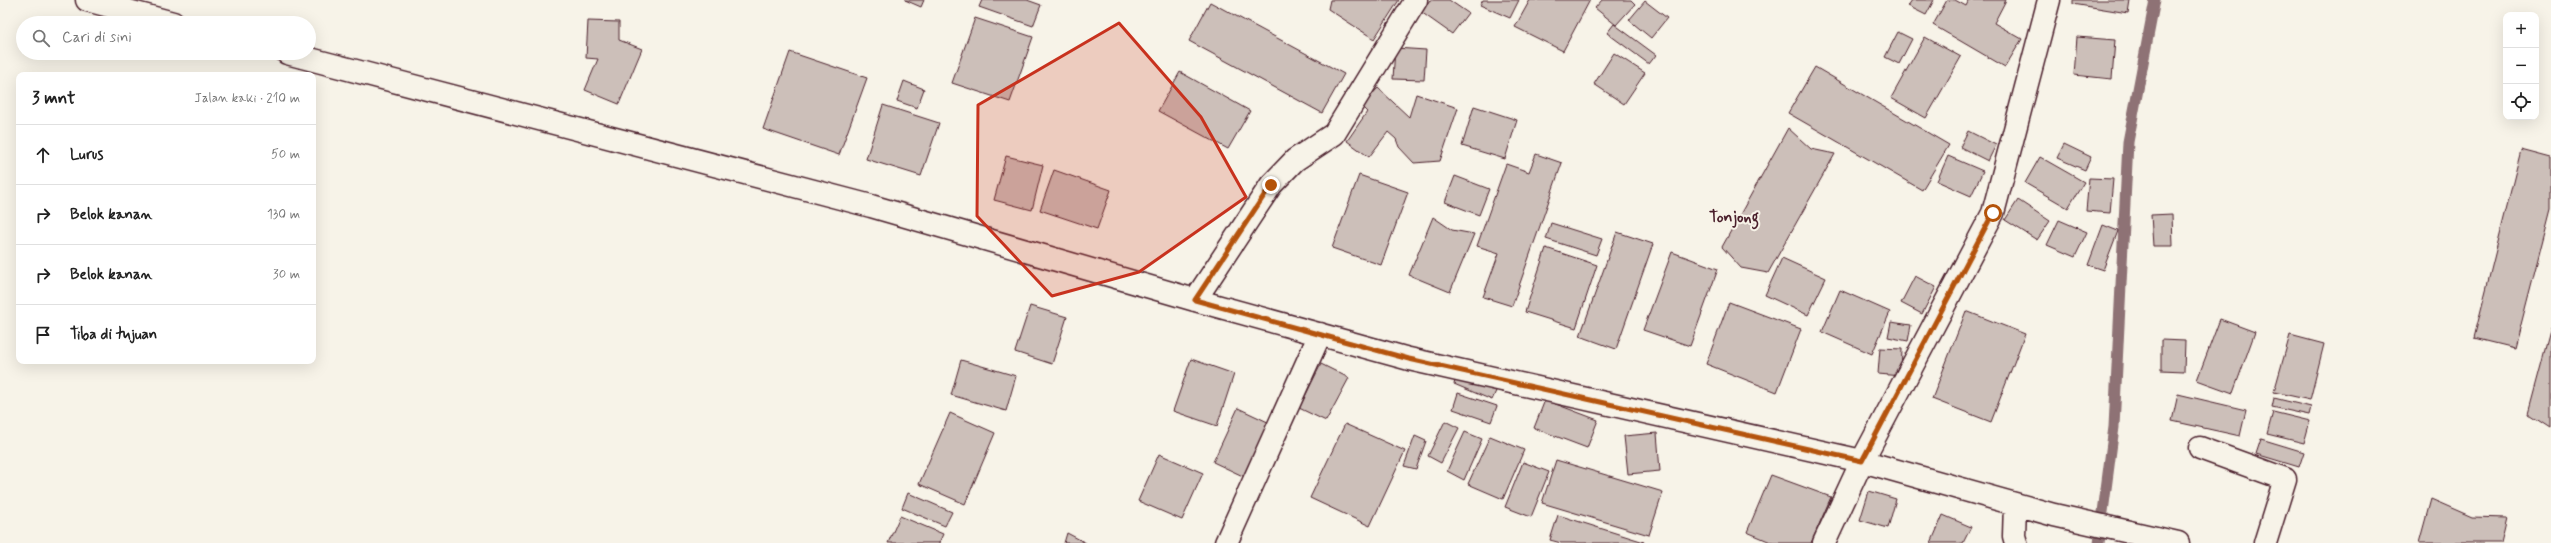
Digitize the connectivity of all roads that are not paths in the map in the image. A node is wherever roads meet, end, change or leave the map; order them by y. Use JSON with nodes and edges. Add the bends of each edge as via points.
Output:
{"nodes":[{"id":1,"x":87,"y":0,"type":"edge"},
{"id":2,"x":1416,"y":0,"type":"edge"},
{"id":3,"x":2049,"y":0,"type":"edge"},
{"id":4,"x":147,"y":16,"type":"edge"},
{"id":5,"x":314,"y":60,"type":"edge"},
{"id":6,"x":1195,"y":300,"type":"junction"},
{"id":7,"x":1320,"y":334,"type":"junction"},
{"id":8,"x":2200,"y":448,"type":"dead end"},
{"id":9,"x":1862,"y":461,"type":"junction"},
{"id":10,"x":2015,"y":504,"type":"junction"},
{"id":11,"x":1226,"y":543,"type":"edge"},
{"id":12,"x":1824,"y":543,"type":"edge"},
{"id":13,"x":2016,"y":543,"type":"edge"},
{"id":14,"x":2178,"y":543,"type":"edge"},
{"id":15,"x":2265,"y":543,"type":"edge"}],
"edges":[{"from":1,"to":4,"type":"street"},
{"from":2,"to":6,"type":"street","via":[[1334,134],[1295,160],[1271,185]]},
{"from":3,"to":9,"type":"street","via":[[1993,213]]},
{"from":5,"to":6,"type":"street","via":[[871,206]]},
{"from":6,"to":7,"type":"street"},
{"from":7,"to":9,"type":"street","via":[[1409,359]]},
{"from":7,"to":11,"type":"street"},
{"from":8,"to":15,"type":"street","via":[[2285,478]]},
{"from":9,"to":10,"type":"street"},
{"from":9,"to":12,"type":"street"},
{"from":10,"to":13,"type":"street"},
{"from":10,"to":14,"type":"street"}]}
